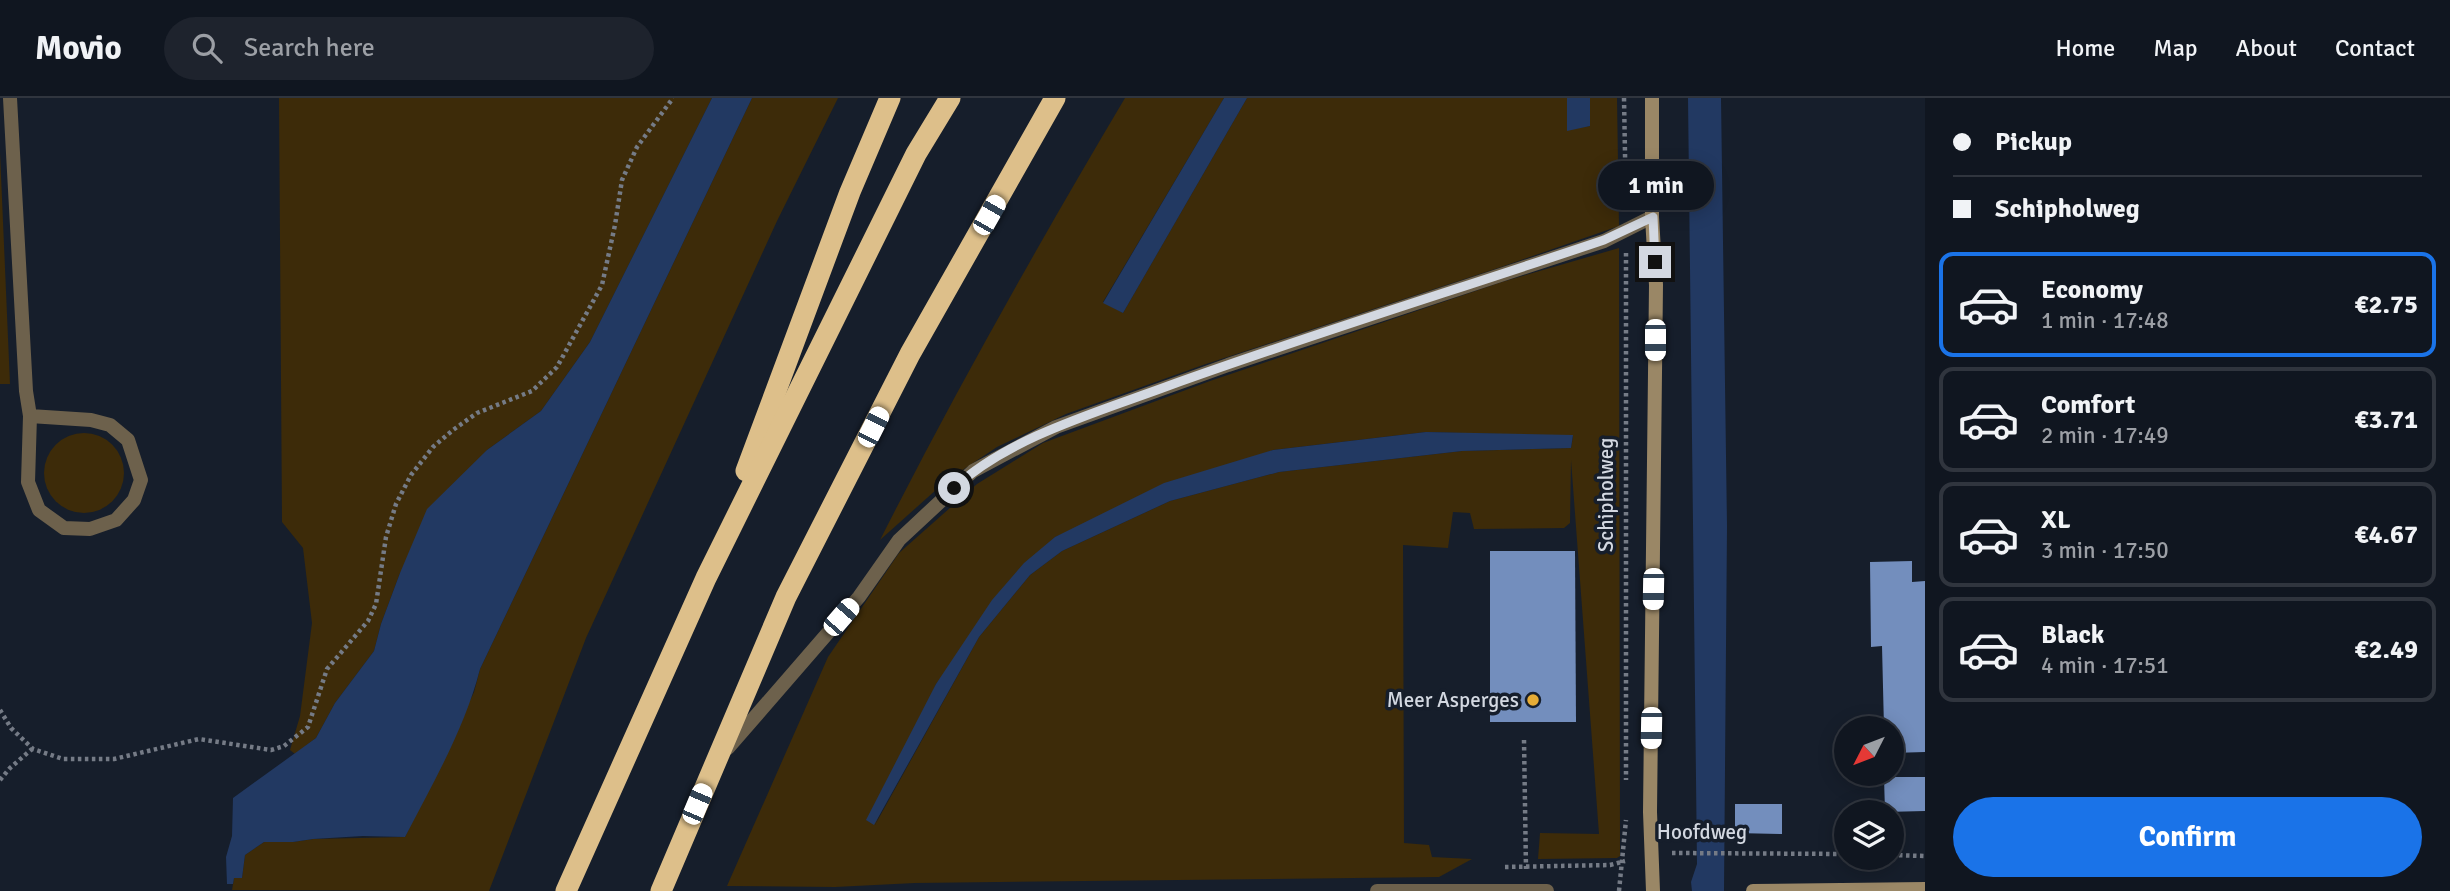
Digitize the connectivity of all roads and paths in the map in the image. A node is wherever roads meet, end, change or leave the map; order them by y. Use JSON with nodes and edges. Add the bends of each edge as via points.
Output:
{"nodes":[{"id":1,"x":10,"y":98,"type":"edge"},
{"id":2,"x":673,"y":98,"type":"edge"},
{"id":3,"x":890,"y":98,"type":"edge"},
{"id":4,"x":950,"y":98,"type":"edge"},
{"id":5,"x":1055,"y":98,"type":"edge"},
{"id":6,"x":1624,"y":98,"type":"edge"},
{"id":7,"x":1652,"y":98,"type":"edge"},
{"id":8,"x":1653,"y":217,"type":"junction"},
{"id":9,"x":1626,"y":231,"type":"junction"},
{"id":10,"x":30,"y":416,"type":"junction"},
{"id":11,"x":706,"y":578,"type":"junction"},
{"id":12,"x":0,"y":710,"type":"edge"},
{"id":13,"x":1524,"y":740,"type":"dead end"},
{"id":14,"x":33,"y":749,"type":"junction"},
{"id":15,"x":715,"y":762,"type":"junction"},
{"id":16,"x":0,"y":780,"type":"edge"},
{"id":17,"x":1626,"y":793,"type":"dead end"},
{"id":18,"x":1626,"y":806,"type":"dead end"},
{"id":19,"x":1652,"y":853,"type":"junction"},
{"id":20,"x":1834,"y":854,"type":"edge"},
{"id":21,"x":1904,"y":855,"type":"edge"},
{"id":22,"x":1925,"y":856,"type":"edge"},
{"id":23,"x":1623,"y":862,"type":"junction"},
{"id":24,"x":1526,"y":866,"type":"junction"},
{"id":25,"x":1494,"y":868,"type":"dead end"},
{"id":26,"x":1925,"y":889,"type":"edge"},
{"id":27,"x":566,"y":891,"type":"edge"},
{"id":28,"x":661,"y":891,"type":"edge"},
{"id":29,"x":1377,"y":891,"type":"edge"},
{"id":30,"x":1526,"y":891,"type":"edge"},
{"id":31,"x":1547,"y":891,"type":"edge"},
{"id":32,"x":1619,"y":891,"type":"edge"},
{"id":33,"x":1653,"y":891,"type":"edge"},
{"id":34,"x":1753,"y":891,"type":"edge"}],
"edges":[{"from":1,"to":10,"type":"street"},
{"from":2,"to":14,"type":"path","via":[[637,147],[622,180],[602,285],[557,367],[532,391],[477,413],[453,430],[411,475],[386,537],[376,604],[368,621],[327,670],[308,727],[271,750],[199,739],[114,759],[63,759]]},
{"from":3,"to":11,"type":"highway","via":[[850,192]]},
{"from":4,"to":11,"type":"highway","via":[[916,154]]},
{"from":5,"to":15,"type":"highway","via":[[910,355],[792,585]]},
{"from":6,"to":9,"type":"path","name":"Schipholweg"},
{"from":7,"to":8,"type":"main road"},
{"from":8,"to":9,"type":"street"},
{"from":8,"to":19,"type":"main road"},
{"from":9,"to":15,"type":"street","via":[[1068,422],[973,471],[899,540],[859,597]]},
{"from":9,"to":17,"type":"path","name":"Schipholweg"},
{"from":10,"to":10,"type":"street","via":[[28,482],[39,510],[64,528],[90,528],[116,520],[134,500],[141,480],[128,440],[110,425],[91,420]]},
{"from":11,"to":27,"type":"highway"},
{"from":12,"to":14,"type":"path"},
{"from":13,"to":24,"type":"path"},
{"from":14,"to":16,"type":"path"},
{"from":15,"to":28,"type":"highway"},
{"from":18,"to":23,"type":"path"},
{"from":19,"to":20,"type":"path","name":"Hoofdweg"},
{"from":19,"to":23,"type":"path","name":"Hoofdweg","via":[[1636,852]]},
{"from":19,"to":33,"type":"main road"},
{"from":21,"to":22,"type":"path"},
{"from":23,"to":24,"type":"path","name":"Hoofdweg"},
{"from":23,"to":32,"type":"path"},
{"from":24,"to":25,"type":"path","name":"Hoofdweg"},
{"from":24,"to":30,"type":"path"},
{"from":26,"to":34,"type":"main road"},
{"from":29,"to":30,"type":"street"},
{"from":30,"to":31,"type":"street"}]}
